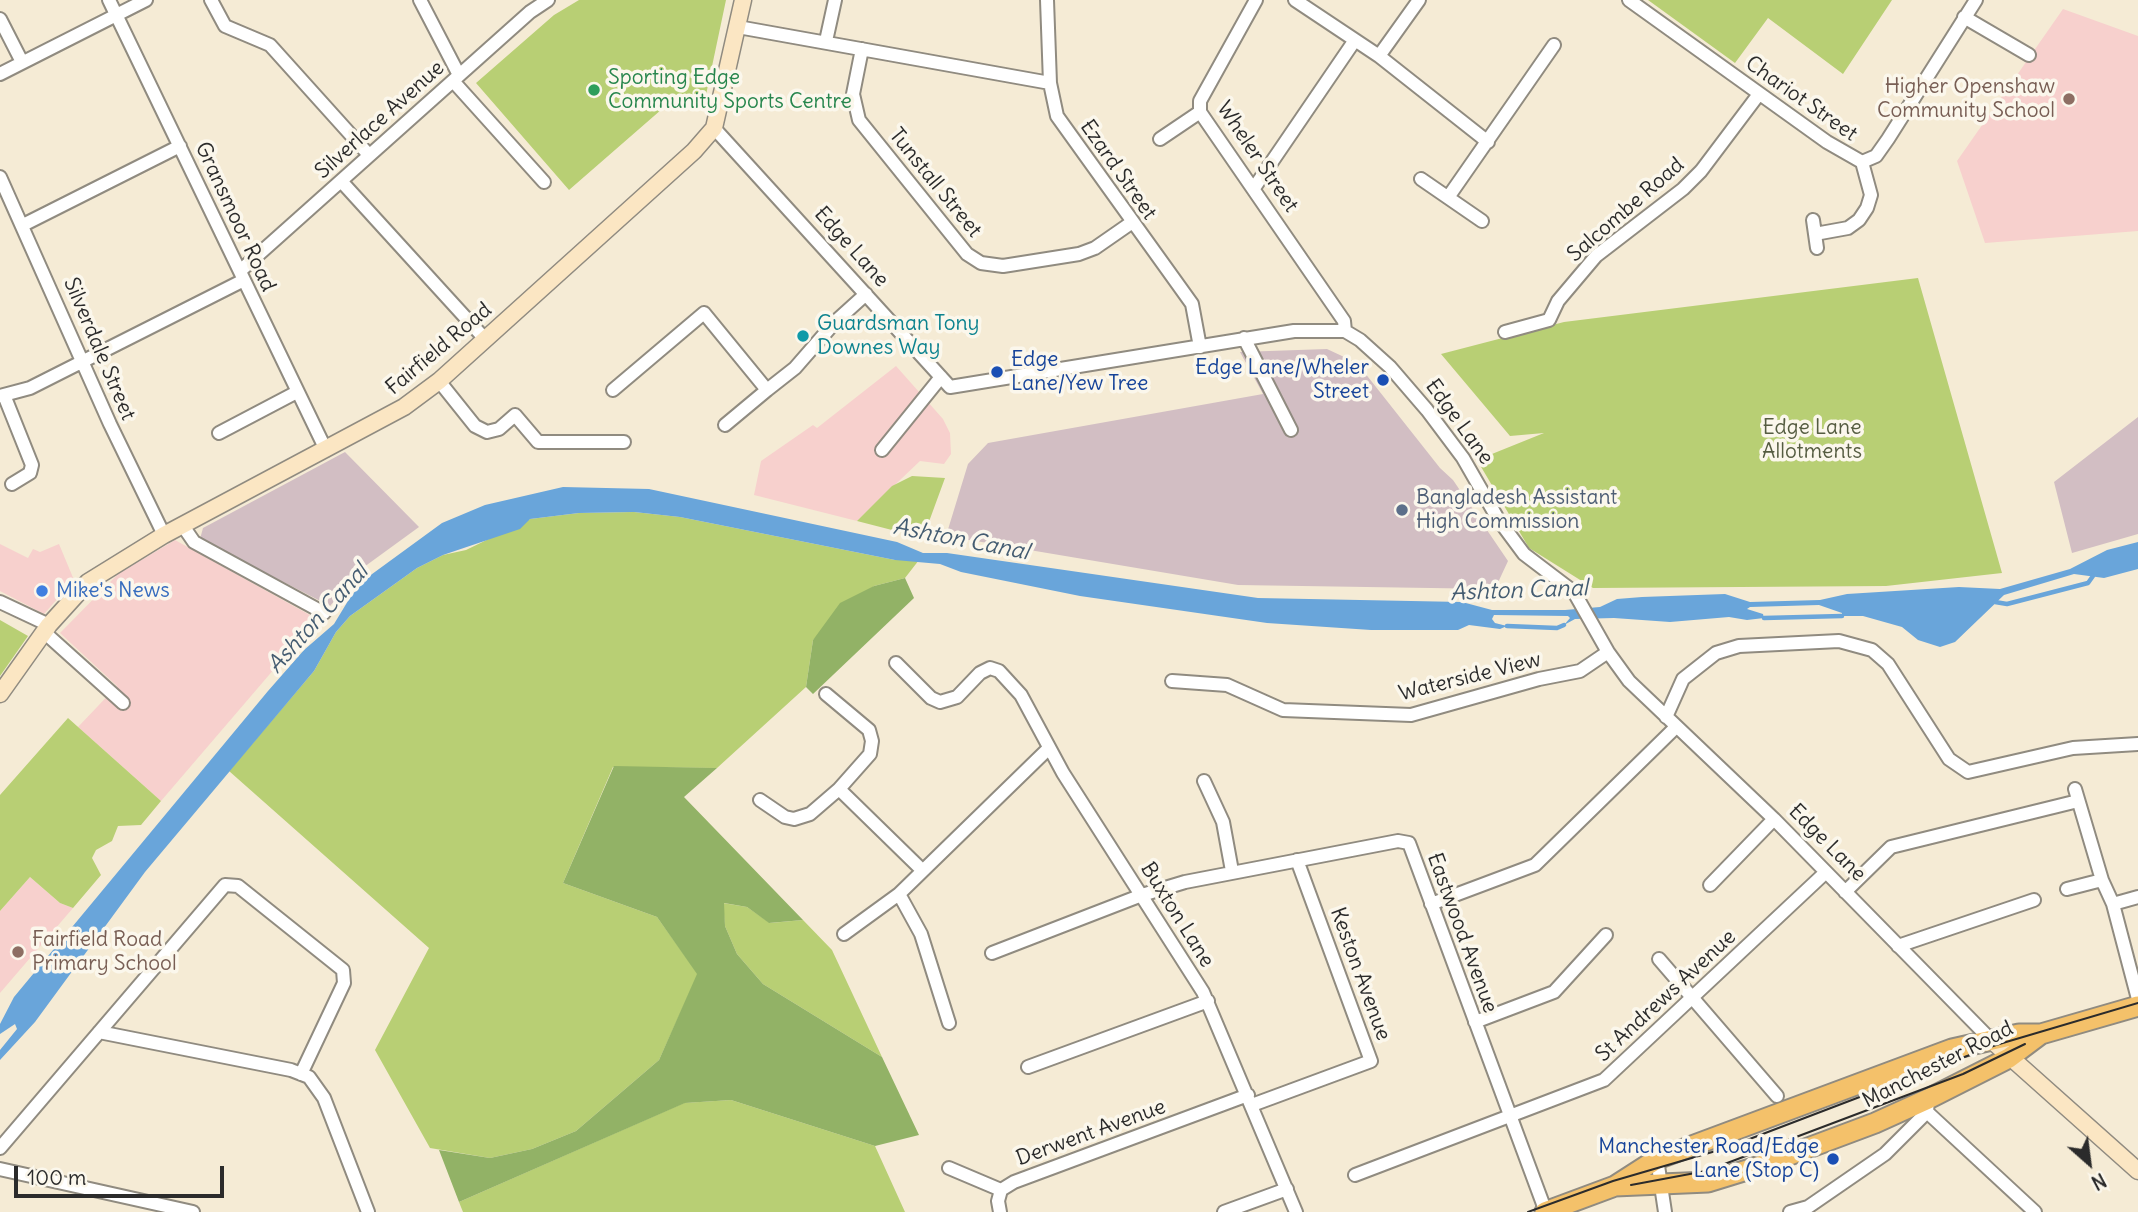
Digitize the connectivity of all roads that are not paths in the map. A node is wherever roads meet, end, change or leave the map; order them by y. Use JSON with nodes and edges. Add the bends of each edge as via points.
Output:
{"nodes":[{"id":1,"x":109,"y":0,"type":"edge"},
{"id":2,"x":146,"y":0,"type":"edge"},
{"id":3,"x":211,"y":0,"type":"edge"},
{"id":4,"x":420,"y":0,"type":"edge"},
{"id":5,"x":548,"y":0,"type":"edge"},
{"id":6,"x":743,"y":0,"type":"edge"},
{"id":7,"x":835,"y":0,"type":"edge"},
{"id":8,"x":1047,"y":0,"type":"edge"},
{"id":9,"x":1256,"y":0,"type":"edge"},
{"id":10,"x":1295,"y":0,"type":"edge"},
{"id":11,"x":1419,"y":0,"type":"edge"},
{"id":12,"x":1629,"y":0,"type":"edge"},
{"id":13,"x":1976,"y":0,"type":"edge"},
{"id":14,"x":117,"y":15,"type":"junction"},
{"id":15,"x":1964,"y":17,"type":"junction"},
{"id":16,"x":0,"y":19,"type":"edge"},
{"id":17,"x":738,"y":27,"type":"junction"},
{"id":18,"x":1355,"y":40,"type":"junction"},
{"id":19,"x":826,"y":41,"type":"junction"},
{"id":20,"x":1554,"y":45,"type":"dead end"},
{"id":21,"x":862,"y":49,"type":"junction"},
{"id":22,"x":2029,"y":55,"type":"dead end"},
{"id":23,"x":1379,"y":56,"type":"junction"},
{"id":24,"x":22,"y":62,"type":"junction"},
{"id":25,"x":0,"y":74,"type":"edge"},
{"id":26,"x":456,"y":78,"type":"junction"},
{"id":27,"x":1050,"y":83,"type":"junction"},
{"id":28,"x":1759,"y":94,"type":"junction"},
{"id":29,"x":1200,"y":112,"type":"junction"},
{"id":30,"x":715,"y":128,"type":"junction"},
{"id":31,"x":1160,"y":139,"type":"dead end"},
{"id":32,"x":1488,"y":142,"type":"junction"},
{"id":33,"x":180,"y":146,"type":"junction"},
{"id":34,"x":369,"y":156,"type":"junction"},
{"id":35,"x":1862,"y":162,"type":"junction"},
{"id":36,"x":0,"y":177,"type":"edge"},
{"id":37,"x":1421,"y":179,"type":"dead end"},
{"id":38,"x":341,"y":181,"type":"junction"},
{"id":39,"x":544,"y":182,"type":"dead end"},
{"id":40,"x":1254,"y":188,"type":"junction"},
{"id":41,"x":1448,"y":196,"type":"junction"},
{"id":42,"x":1813,"y":220,"type":"dead end"},
{"id":43,"x":1482,"y":221,"type":"dead end"},
{"id":44,"x":1131,"y":223,"type":"junction"},
{"id":45,"x":23,"y":225,"type":"junction"},
{"id":46,"x":1815,"y":234,"type":"junction"},
{"id":47,"x":1817,"y":248,"type":"dead end"},
{"id":48,"x":242,"y":276,"type":"junction"},
{"id":49,"x":866,"y":295,"type":"junction"},
{"id":50,"x":1345,"y":331,"type":"junction"},
{"id":51,"x":1505,"y":332,"type":"dead end"},
{"id":52,"x":1244,"y":338,"type":"junction"},
{"id":53,"x":485,"y":339,"type":"junction"},
{"id":54,"x":1200,"y":346,"type":"junction"},
{"id":55,"x":83,"y":362,"type":"junction"},
{"id":56,"x":941,"y":377,"type":"junction"},
{"id":57,"x":439,"y":381,"type":"junction"},
{"id":58,"x":613,"y":390,"type":"dead end"},
{"id":59,"x":767,"y":390,"type":"junction"},
{"id":60,"x":297,"y":393,"type":"junction"},
{"id":61,"x":2,"y":395,"type":"edge"},
{"id":62,"x":724,"y":425,"type":"dead end"},
{"id":63,"x":1291,"y":430,"type":"dead end"},
{"id":64,"x":219,"y":433,"type":"dead end"},
{"id":65,"x":624,"y":442,"type":"dead end"},
{"id":66,"x":326,"y":450,"type":"junction"},
{"id":67,"x":881,"y":450,"type":"dead end"},
{"id":68,"x":12,"y":484,"type":"dead end"},
{"id":69,"x":183,"y":526,"type":"junction"},
{"id":70,"x":164,"y":535,"type":"junction"},
{"id":71,"x":1,"y":604,"type":"edge"},
{"id":72,"x":324,"y":613,"type":"dead end"},
{"id":73,"x":47,"y":628,"type":"junction"},
{"id":74,"x":1608,"y":652,"type":"junction"},
{"id":75,"x":896,"y":663,"type":"dead end"},
{"id":76,"x":1172,"y":681,"type":"dead end"},
{"id":77,"x":0,"y":694,"type":"edge"},
{"id":78,"x":827,"y":694,"type":"dead end"},
{"id":79,"x":123,"y":703,"type":"dead end"},
{"id":80,"x":1671,"y":722,"type":"junction"},
{"id":81,"x":2138,"y":744,"type":"edge"},
{"id":82,"x":1049,"y":748,"type":"junction"},
{"id":83,"x":1204,"y":781,"type":"dead end"},
{"id":84,"x":839,"y":789,"type":"junction"},
{"id":85,"x":760,"y":800,"type":"dead end"},
{"id":86,"x":1774,"y":819,"type":"junction"},
{"id":87,"x":1297,"y":860,"type":"junction"},
{"id":88,"x":922,"y":870,"type":"junction"},
{"id":89,"x":1232,"y":871,"type":"junction"},
{"id":90,"x":1826,"y":872,"type":"junction"},
{"id":91,"x":2102,"y":880,"type":"junction"},
{"id":92,"x":1710,"y":885,"type":"dead end"},
{"id":93,"x":2067,"y":889,"type":"dead end"},
{"id":94,"x":1845,"y":892,"type":"junction"},
{"id":95,"x":899,"y":894,"type":"junction"},
{"id":96,"x":1142,"y":895,"type":"junction"},
{"id":97,"x":2138,"y":897,"type":"edge"},
{"id":98,"x":2034,"y":900,"type":"dead end"},
{"id":99,"x":1432,"y":904,"type":"junction"},
{"id":100,"x":2113,"y":904,"type":"junction"},
{"id":101,"x":844,"y":934,"type":"dead end"},
{"id":102,"x":1606,"y":934,"type":"dead end"},
{"id":103,"x":1898,"y":946,"type":"junction"},
{"id":104,"x":992,"y":953,"type":"dead end"},
{"id":105,"x":1659,"y":959,"type":"dead end"},
{"id":106,"x":1692,"y":999,"type":"junction"},
{"id":107,"x":2138,"y":999,"type":"edge"},
{"id":108,"x":1208,"y":1001,"type":"junction"},
{"id":109,"x":2138,"y":1006,"type":"edge"},
{"id":110,"x":1475,"y":1022,"type":"junction"},
{"id":111,"x":950,"y":1023,"type":"dead end"},
{"id":112,"x":99,"y":1031,"type":"junction"},
{"id":113,"x":2041,"y":1034,"type":"junction"},
{"id":114,"x":1990,"y":1039,"type":"junction"},
{"id":115,"x":2009,"y":1058,"type":"junction"},
{"id":116,"x":1028,"y":1067,"type":"dead end"},
{"id":117,"x":301,"y":1074,"type":"junction"},
{"id":118,"x":1777,"y":1096,"type":"dead end"},
{"id":119,"x":1250,"y":1100,"type":"junction"},
{"id":120,"x":1927,"y":1105,"type":"junction"},
{"id":121,"x":1510,"y":1118,"type":"junction"},
{"id":122,"x":0,"y":1148,"type":"edge"},
{"id":123,"x":1657,"y":1159,"type":"junction"},
{"id":124,"x":949,"y":1168,"type":"dead end"},
{"id":125,"x":0,"y":1169,"type":"edge"},
{"id":126,"x":2138,"y":1171,"type":"edge"},
{"id":127,"x":1355,"y":1175,"type":"dead end"},
{"id":128,"x":1664,"y":1184,"type":"junction"},
{"id":129,"x":1615,"y":1186,"type":"junction"},
{"id":130,"x":1287,"y":1189,"type":"junction"},
{"id":131,"x":1001,"y":1190,"type":"junction"},
{"id":132,"x":1812,"y":1209,"type":"edge"},
{"id":133,"x":170,"y":1210,"type":"edge"},
{"id":134,"x":193,"y":1212,"type":"edge"},
{"id":135,"x":368,"y":1212,"type":"edge"},
{"id":136,"x":1000,"y":1212,"type":"edge"},
{"id":137,"x":1224,"y":1212,"type":"edge"},
{"id":138,"x":1296,"y":1212,"type":"edge"},
{"id":139,"x":1545,"y":1212,"type":"edge"},
{"id":140,"x":1665,"y":1212,"type":"edge"},
{"id":141,"x":1790,"y":1212,"type":"edge"},
{"id":142,"x":2035,"y":1212,"type":"edge"}],
"edges":[{"from":1,"to":14,"type":"street","name":"Gransmoor Road"},
{"from":2,"to":14,"type":"street"},
{"from":3,"to":34,"type":"street","via":[[225,26],[270,45]]},
{"from":4,"to":26,"type":"street"},
{"from":5,"to":26,"type":"street","name":"Silverlace Avenue"},
{"from":6,"to":17,"type":"street"},
{"from":7,"to":19,"type":"street"},
{"from":8,"to":27,"type":"street","name":"Ezard Street"},
{"from":9,"to":29,"type":"street","name":"Wheler Street","via":[[1200,101]]},
{"from":10,"to":18,"type":"street"},
{"from":11,"to":23,"type":"street"},
{"from":12,"to":28,"type":"street","name":"Chariot Street"},
{"from":13,"to":15,"type":"street"},
{"from":14,"to":24,"type":"street"},
{"from":14,"to":33,"type":"street","name":"Gransmoor Road"},
{"from":15,"to":22,"type":"street"},
{"from":15,"to":35,"type":"street","via":[[1888,139],[1876,156]]},
{"from":16,"to":24,"type":"street"},
{"from":17,"to":19,"type":"street"},
{"from":17,"to":30,"type":"street"},
{"from":18,"to":23,"type":"street"},
{"from":18,"to":40,"type":"street"},
{"from":19,"to":21,"type":"street"},
{"from":20,"to":32,"type":"street"},
{"from":21,"to":27,"type":"street"},
{"from":21,"to":44,"type":"street","name":"Tunstall Street","via":[[853,94],[859,120],[967,254],[981,263],[1003,266],[1079,254],[1096,248]]},
{"from":23,"to":32,"type":"street"},
{"from":24,"to":25,"type":"street"},
{"from":26,"to":34,"type":"street","name":"Silverlace Avenue"},
{"from":26,"to":39,"type":"street"},
{"from":27,"to":44,"type":"street","name":"Ezard Street","via":[[1057,116]]},
{"from":28,"to":35,"type":"street","name":"Chariot Street"},
{"from":28,"to":51,"type":"street","name":"Salcombe Road","via":[[1701,171],[1596,257],[1558,301],[1549,320]]},
{"from":29,"to":31,"type":"street"},
{"from":29,"to":40,"type":"street","name":"Wheler Street"},
{"from":30,"to":49,"type":"street","name":"Edge Lane"},
{"from":30,"to":53,"type":"street","name":"Fairfield Road"},
{"from":32,"to":41,"type":"street"},
{"from":33,"to":45,"type":"street"},
{"from":33,"to":48,"type":"street","name":"Gransmoor Road"},
{"from":34,"to":38,"type":"street","name":"Silverlace Avenue"},
{"from":35,"to":46,"type":"street","name":"Chariot Street","via":[[1871,195],[1867,208],[1848,228]]},
{"from":36,"to":45,"type":"street","name":"Silverdale Street"},
{"from":37,"to":41,"type":"street"},
{"from":38,"to":48,"type":"street","name":"Silverlace Avenue"},
{"from":38,"to":53,"type":"street"},
{"from":40,"to":50,"type":"street","name":"Wheler Street","via":[[1344,321]]},
{"from":41,"to":43,"type":"street"},
{"from":42,"to":46,"type":"street"},
{"from":44,"to":54,"type":"street","name":"Ezard Street","via":[[1192,304]]},
{"from":45,"to":55,"type":"street","name":"Silverdale Street"},
{"from":46,"to":47,"type":"street"},
{"from":48,"to":55,"type":"street","name":"Silverlace Avenue"},
{"from":48,"to":60,"type":"street","name":"Gransmoor Road"},
{"from":49,"to":56,"type":"street","name":"Edge Lane"},
{"from":49,"to":59,"type":"street","via":[[795,368]]},
{"from":50,"to":52,"type":"street","via":[[1294,331]]},
{"from":50,"to":74,"type":"street","name":"Edge Lane","via":[[1390,367],[1427,410],[1524,554],[1574,592]]},
{"from":52,"to":54,"type":"street"},
{"from":52,"to":63,"type":"street"},
{"from":53,"to":57,"type":"street","name":"Fairfield Road"},
{"from":54,"to":56,"type":"street","via":[[950,387]]},
{"from":55,"to":61,"type":"street","name":"Silverlace Avenue","via":[[30,388]]},
{"from":55,"to":70,"type":"street","name":"Silverdale Street"},
{"from":56,"to":67,"type":"street"},
{"from":57,"to":65,"type":"street","via":[[475,426],[487,432],[499,429],[514,415],[538,442]]},
{"from":57,"to":66,"type":"street","name":"Fairfield Road","via":[[389,417]]},
{"from":58,"to":59,"type":"street","via":[[704,313]]},
{"from":59,"to":62,"type":"street"},
{"from":60,"to":64,"type":"street"},
{"from":60,"to":66,"type":"street","name":"Gransmoor Road"},
{"from":61,"to":68,"type":"street","via":[[32,465],[30,473]]},
{"from":66,"to":69,"type":"street","name":"Fairfield Road"},
{"from":69,"to":70,"type":"street","name":"Fairfield Road"},
{"from":69,"to":72,"type":"street","via":[[194,542]]},
{"from":70,"to":73,"type":"street","name":"Fairfield Road","via":[[88,582]]},
{"from":71,"to":73,"type":"street"},
{"from":73,"to":77,"type":"street","name":"Fairfield Road"},
{"from":73,"to":79,"type":"street"},
{"from":74,"to":76,"type":"street","name":"Waterside View","via":[[1580,671],[1411,715],[1283,710],[1227,685]]},
{"from":74,"to":80,"type":"street","name":"Edge Lane","via":[[1629,681]]},
{"from":75,"to":82,"type":"street","name":"Buxton Lane","via":[[940,702],[957,697],[984,670],[994,668],[1014,686]]},
{"from":78,"to":84,"type":"street","via":[[872,735],[870,754]]},
{"from":80,"to":81,"type":"street","via":[[1683,679],[1716,653],[1739,646],[1839,641],[1872,650],[1888,664],[1961,770],[2073,748]]},
{"from":80,"to":86,"type":"street","name":"Edge Lane"},
{"from":80,"to":99,"type":"street","via":[[1535,866]]},
{"from":82,"to":88,"type":"street"},
{"from":82,"to":96,"type":"street","name":"Buxton Lane"},
{"from":83,"to":89,"type":"street","via":[[1223,822]]},
{"from":84,"to":85,"type":"street","via":[[821,807],[799,818],[779,815]]},
{"from":84,"to":88,"type":"street"},
{"from":86,"to":90,"type":"street","name":"Edge Lane"},
{"from":86,"to":92,"type":"street"},
{"from":87,"to":89,"type":"street","name":"Eastwood Avenue"},
{"from":87,"to":99,"type":"street","name":"Eastwood Avenue","via":[[1398,841],[1409,844]]},
{"from":87,"to":119,"type":"street","name":"Keston Avenue","via":[[1371,1061]]},
{"from":88,"to":95,"type":"street"},
{"from":89,"to":96,"type":"street","name":"Eastwood Avenue"},
{"from":90,"to":94,"type":"street","name":"Edge Lane"},
{"from":90,"to":106,"type":"street","name":"St Andrews Avenue"},
{"from":91,"to":93,"type":"street"},
{"from":91,"to":94,"type":"street","via":[[2077,795],[1891,847]]},
{"from":91,"to":100,"type":"street"},
{"from":94,"to":103,"type":"street","name":"Edge Lane"},
{"from":95,"to":101,"type":"street"},
{"from":95,"to":111,"type":"street","via":[[921,934]]},
{"from":96,"to":104,"type":"street","name":"Eastwood Avenue"},
{"from":96,"to":108,"type":"street","name":"Buxton Lane"},
{"from":97,"to":100,"type":"street"},
{"from":98,"to":103,"type":"street"},
{"from":99,"to":110,"type":"street","name":"Eastwood Avenue"},
{"from":100,"to":107,"type":"street"},
{"from":102,"to":110,"type":"street","via":[[1554,992]]},
{"from":103,"to":114,"type":"street","name":"Edge Lane"},
{"from":105,"to":106,"type":"street"},
{"from":106,"to":118,"type":"street"},
{"from":106,"to":121,"type":"street","name":"St Andrews Avenue","via":[[1604,1080]]},
{"from":108,"to":116,"type":"street"},
{"from":108,"to":119,"type":"street","name":"Buxton Lane"},
{"from":109,"to":113,"type":"main road"},
{"from":110,"to":121,"type":"street","name":"Eastwood Avenue"},
{"from":112,"to":117,"type":"street"},
{"from":112,"to":117,"type":"street","via":[[218,890],[233,883],[342,970],[344,983]]},
{"from":112,"to":122,"type":"street"},
{"from":113,"to":114,"type":"main road","name":"Manchester Road"},
{"from":113,"to":115,"type":"main road","name":"Manchester Road"},
{"from":114,"to":115,"type":"street","name":"Edge Lane"},
{"from":114,"to":123,"type":"main road","name":"Manchester Road"},
{"from":115,"to":120,"type":"main road","name":"Manchester Road"},
{"from":115,"to":126,"type":"street","name":"Edge Lane"},
{"from":117,"to":135,"type":"street","via":[[315,1082]]},
{"from":119,"to":130,"type":"street","name":"Buxton Lane"},
{"from":119,"to":131,"type":"street","name":"Derwent Avenue"},
{"from":120,"to":128,"type":"main road","name":"Manchester Road","via":[[1727,1178]]},
{"from":120,"to":132,"type":"street","via":[[1885,1154]]},
{"from":120,"to":142,"type":"street","via":[[1945,1129]]},
{"from":121,"to":127,"type":"street","name":"St Andrews Avenue"},
{"from":121,"to":139,"type":"street","name":"Eastwood Avenue"},
{"from":123,"to":128,"type":"street"},
{"from":123,"to":129,"type":"main road","name":"Manchester Road"},
{"from":124,"to":131,"type":"street","name":"Derwent Avenue"},
{"from":125,"to":133,"type":"street"},
{"from":128,"to":129,"type":"main road","name":"Manchester Road"},
{"from":128,"to":140,"type":"street"},
{"from":129,"to":139,"type":"main road","name":"Manchester Road"},
{"from":130,"to":137,"type":"street"},
{"from":130,"to":138,"type":"street","name":"Buxton Lane"},
{"from":131,"to":136,"type":"street"},
{"from":132,"to":141,"type":"street"},
{"from":133,"to":134,"type":"street"}]}
